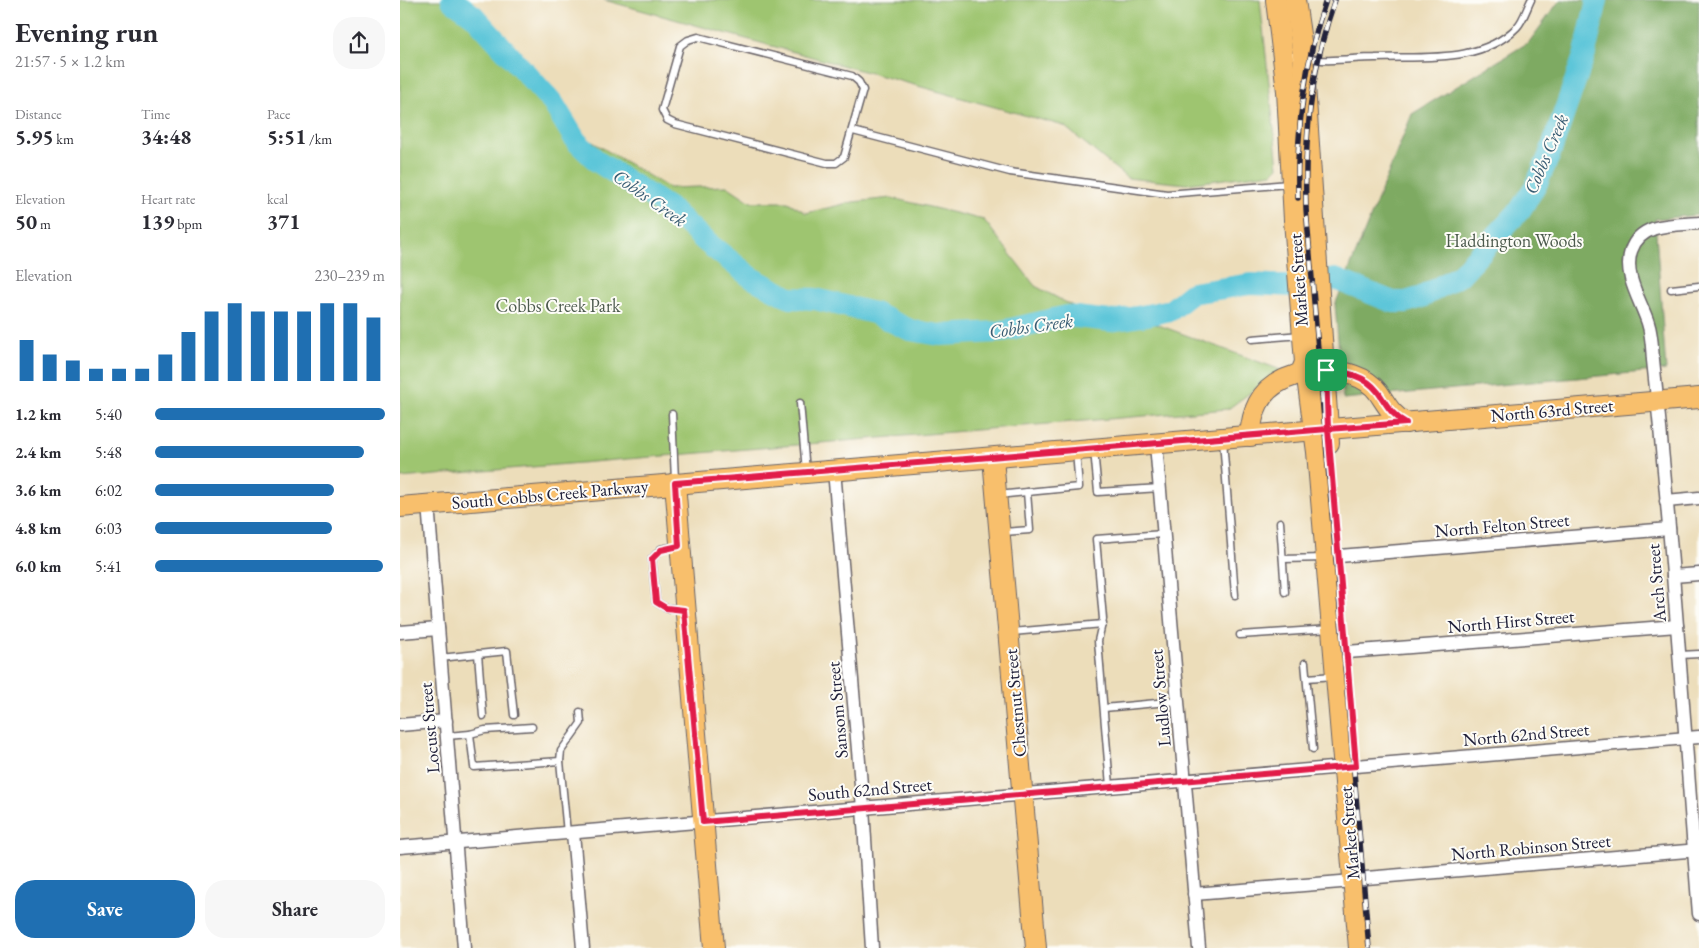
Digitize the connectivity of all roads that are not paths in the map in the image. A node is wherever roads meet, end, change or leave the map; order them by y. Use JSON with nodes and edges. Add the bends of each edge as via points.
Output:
{"nodes":[{"id":1,"x":1276,"y":0,"type":"edge"},
{"id":2,"x":1295,"y":0,"type":"edge"},
{"id":3,"x":1531,"y":0,"type":"edge"},
{"id":4,"x":1293,"y":56,"type":"junction"},
{"id":5,"x":853,"y":131,"type":"junction"},
{"id":6,"x":1292,"y":184,"type":"junction"},
{"id":7,"x":1699,"y":223,"type":"edge"},
{"id":8,"x":1699,"y":286,"type":"edge"},
{"id":9,"x":1671,"y":288,"type":"dead end"},
{"id":10,"x":1302,"y":334,"type":"junction"},
{"id":11,"x":1252,"y":339,"type":"dead end"},
{"id":12,"x":1305,"y":364,"type":"junction"},
{"id":13,"x":1326,"y":370,"type":"junction"},
{"id":14,"x":1699,"y":398,"type":"edge"},
{"id":15,"x":1657,"y":402,"type":"junction"},
{"id":16,"x":800,"y":403,"type":"dead end"},
{"id":17,"x":672,"y":414,"type":"dead end"},
{"id":18,"x":1406,"y":423,"type":"junction"},
{"id":19,"x":1321,"y":430,"type":"junction"},
{"id":20,"x":1250,"y":436,"type":"junction"},
{"id":21,"x":1223,"y":438,"type":"junction"},
{"id":22,"x":1156,"y":444,"type":"junction"},
{"id":23,"x":1085,"y":450,"type":"junction"},
{"id":24,"x":993,"y":458,"type":"junction"},
{"id":25,"x":834,"y":470,"type":"junction"},
{"id":26,"x":806,"y":472,"type":"junction"},
{"id":27,"x":675,"y":483,"type":"junction"},
{"id":28,"x":1160,"y":488,"type":"junction"},
{"id":29,"x":1027,"y":492,"type":"junction"},
{"id":30,"x":997,"y":495,"type":"junction"},
{"id":31,"x":1699,"y":498,"type":"edge"},
{"id":32,"x":1666,"y":501,"type":"junction"},
{"id":33,"x":428,"y":504,"type":"junction"},
{"id":34,"x":400,"y":507,"type":"edge"},
{"id":35,"x":1280,"y":522,"type":"dead end"},
{"id":36,"x":1669,"y":529,"type":"junction"},
{"id":37,"x":1000,"y":532,"type":"junction"},
{"id":38,"x":1164,"y":534,"type":"junction"},
{"id":39,"x":679,"y":546,"type":"junction"},
{"id":40,"x":1332,"y":557,"type":"junction"},
{"id":41,"x":1283,"y":559,"type":"junction"},
{"id":42,"x":1699,"y":574,"type":"edge"},
{"id":43,"x":1673,"y":576,"type":"junction"},
{"id":44,"x":1285,"y":592,"type":"dead end"},
{"id":45,"x":1234,"y":596,"type":"dead end"},
{"id":46,"x":684,"y":610,"type":"junction"},
{"id":47,"x":1103,"y":624,"type":"junction"},
{"id":48,"x":1677,"y":626,"type":"junction"},
{"id":49,"x":438,"y":629,"type":"junction"},
{"id":50,"x":1332,"y":629,"type":"junction"},
{"id":51,"x":400,"y":632,"type":"edge"},
{"id":52,"x":1008,"y":632,"type":"junction"},
{"id":53,"x":1240,"y":636,"type":"dead end"},
{"id":54,"x":1347,"y":652,"type":"junction"},
{"id":55,"x":478,"y":654,"type":"junction"},
{"id":56,"x":1699,"y":654,"type":"edge"},
{"id":57,"x":1680,"y":655,"type":"junction"},
{"id":58,"x":440,"y":658,"type":"junction"},
{"id":59,"x":1305,"y":663,"type":"dead end"},
{"id":60,"x":1335,"y":675,"type":"junction"},
{"id":61,"x":1307,"y":678,"type":"junction"},
{"id":62,"x":1178,"y":702,"type":"junction"},
{"id":63,"x":1104,"y":708,"type":"junction"},
{"id":64,"x":580,"y":712,"type":"dead end"},
{"id":65,"x":514,"y":715,"type":"dead end"},
{"id":66,"x":483,"y":716,"type":"dead end"},
{"id":67,"x":446,"y":721,"type":"junction"},
{"id":68,"x":400,"y":725,"type":"edge"},
{"id":69,"x":532,"y":727,"type":"dead end"},
{"id":70,"x":470,"y":734,"type":"junction"},
{"id":71,"x":447,"y":736,"type":"junction"},
{"id":72,"x":1699,"y":737,"type":"edge"},
{"id":73,"x":1686,"y":738,"type":"junction"},
{"id":74,"x":1313,"y":749,"type":"dead end"},
{"id":75,"x":560,"y":761,"type":"junction"},
{"id":76,"x":1350,"y":766,"type":"junction"},
{"id":77,"x":1184,"y":780,"type":"junction"},
{"id":78,"x":1110,"y":786,"type":"junction"},
{"id":79,"x":1022,"y":794,"type":"junction"},
{"id":80,"x":863,"y":808,"type":"junction"},
{"id":81,"x":703,"y":822,"type":"junction"},
{"id":82,"x":570,"y":833,"type":"junction"},
{"id":83,"x":456,"y":842,"type":"junction"},
{"id":84,"x":400,"y":847,"type":"edge"},
{"id":85,"x":1696,"y":850,"type":"edge"},
{"id":86,"x":1359,"y":880,"type":"junction"},
{"id":87,"x":1194,"y":894,"type":"junction"},
{"id":88,"x":1699,"y":914,"type":"edge"},
{"id":89,"x":464,"y":948,"type":"edge"},
{"id":90,"x":583,"y":948,"type":"edge"},
{"id":91,"x":714,"y":948,"type":"edge"},
{"id":92,"x":872,"y":948,"type":"edge"},
{"id":93,"x":1036,"y":948,"type":"edge"},
{"id":94,"x":1198,"y":948,"type":"edge"},
{"id":95,"x":1358,"y":948,"type":"edge"},
{"id":96,"x":1372,"y":948,"type":"edge"}],
"edges":[{"from":1,"to":4,"type":"main road","name":"Market Street"},
{"from":2,"to":4,"type":"main road","name":"Market Street"},
{"from":3,"to":4,"type":"lane","via":[[1518,26],[1497,42],[1475,51],[1443,56],[1322,60]]},
{"from":4,"to":6,"type":"main road","name":"Market Street"},
{"from":4,"to":13,"type":"main road","name":"Market Street","via":[[1316,243]]},
{"from":5,"to":5,"type":"lane","via":[[863,90],[852,76],[698,37],[680,46],[662,110],[667,120],[675,124],[827,163],[836,163],[844,157]]},
{"from":5,"to":6,"type":"lane","via":[[1010,172],[1167,194]]},
{"from":6,"to":10,"type":"main road","name":"Market Street"},
{"from":7,"to":15,"type":"street","name":"Arch Street","via":[[1654,227],[1639,238],[1630,253],[1633,282],[1651,336]]},
{"from":8,"to":9,"type":"lane"},
{"from":10,"to":11,"type":"lane"},
{"from":10,"to":12,"type":"main road","name":"Market Street"},
{"from":12,"to":19,"type":"main road","name":"Market Street"},
{"from":12,"to":20,"type":"main road","via":[[1301,372],[1274,385],[1260,399],[1253,414]]},
{"from":13,"to":18,"type":"main road","via":[[1365,380],[1394,416]]},
{"from":13,"to":19,"type":"main road","name":"Market Street"},
{"from":14,"to":15,"type":"main road","name":"North 63rd Street"},
{"from":15,"to":18,"type":"main road","name":"North 63rd Street"},
{"from":15,"to":32,"type":"street","name":"Arch Street"},
{"from":16,"to":26,"type":"lane"},
{"from":17,"to":27,"type":"lane"},
{"from":18,"to":19,"type":"main road","name":"North 63rd Street"},
{"from":19,"to":20,"type":"main road","name":"South Cobbs Creek Parkway"},
{"from":19,"to":40,"type":"main road","name":"Market Street"},
{"from":20,"to":21,"type":"main road","name":"South Cobbs Creek Parkway"},
{"from":21,"to":22,"type":"main road","name":"South Cobbs Creek Parkway"},
{"from":21,"to":45,"type":"lane"},
{"from":22,"to":23,"type":"main road","name":"South Cobbs Creek Parkway"},
{"from":22,"to":28,"type":"street","name":"Ludlow Street"},
{"from":23,"to":24,"type":"main road","name":"South Cobbs Creek Parkway"},
{"from":23,"to":28,"type":"lane","via":[[1098,492]]},
{"from":23,"to":29,"type":"lane","via":[[1079,487]]},
{"from":24,"to":25,"type":"main road","name":"South Cobbs Creek Parkway"},
{"from":24,"to":30,"type":"main road","name":"Chestnut Street"},
{"from":25,"to":26,"type":"main road","name":"South Cobbs Creek Parkway"},
{"from":25,"to":80,"type":"street","name":"Sansom Street"},
{"from":26,"to":27,"type":"main road","name":"South Cobbs Creek Parkway"},
{"from":27,"to":33,"type":"main road","name":"South Cobbs Creek Parkway"},
{"from":27,"to":39,"type":"main road"},
{"from":28,"to":38,"type":"street","name":"Ludlow Street"},
{"from":29,"to":30,"type":"lane"},
{"from":29,"to":37,"type":"lane","via":[[1030,530]]},
{"from":30,"to":37,"type":"main road","name":"Chestnut Street"},
{"from":31,"to":32,"type":"street"},
{"from":32,"to":36,"type":"street","name":"Arch Street"},
{"from":33,"to":34,"type":"main road","name":"South Cobbs Creek Parkway"},
{"from":33,"to":49,"type":"street","name":"Locust Street"},
{"from":35,"to":41,"type":"lane"},
{"from":36,"to":40,"type":"street","name":"North Felton Street"},
{"from":36,"to":43,"type":"street","name":"Arch Street"},
{"from":37,"to":52,"type":"main road","name":"Chestnut Street"},
{"from":38,"to":47,"type":"lane","via":[[1096,539]]},
{"from":38,"to":62,"type":"street","name":"Ludlow Street"},
{"from":39,"to":46,"type":"main road"},
{"from":39,"to":46,"type":"lane","via":[[661,550],[652,559],[656,602],[666,608]]},
{"from":40,"to":41,"type":"lane"},
{"from":40,"to":50,"type":"main road","name":"Market Street"},
{"from":40,"to":54,"type":"main road","name":"Market Street"},
{"from":41,"to":44,"type":"lane"},
{"from":42,"to":43,"type":"street"},
{"from":43,"to":48,"type":"street","name":"Arch Street"},
{"from":46,"to":81,"type":"main road"},
{"from":47,"to":52,"type":"lane"},
{"from":47,"to":63,"type":"lane","via":[[1098,641]]},
{"from":48,"to":54,"type":"street","name":"North Hirst Street"},
{"from":48,"to":57,"type":"street","name":"Arch Street"},
{"from":49,"to":51,"type":"street"},
{"from":49,"to":58,"type":"street","name":"Locust Street"},
{"from":50,"to":53,"type":"lane"},
{"from":50,"to":60,"type":"main road","name":"Market Street"},
{"from":52,"to":79,"type":"main road","name":"Chestnut Street"},
{"from":54,"to":76,"type":"main road","name":"Market Street"},
{"from":55,"to":58,"type":"lane"},
{"from":55,"to":65,"type":"lane","via":[[507,651]]},
{"from":55,"to":66,"type":"lane"},
{"from":56,"to":57,"type":"lane"},
{"from":57,"to":73,"type":"street","name":"Arch Street"},
{"from":58,"to":67,"type":"street","name":"Locust Street"},
{"from":59,"to":61,"type":"lane"},
{"from":60,"to":61,"type":"lane"},
{"from":60,"to":76,"type":"main road","name":"Market Street"},
{"from":61,"to":74,"type":"lane"},
{"from":62,"to":63,"type":"lane"},
{"from":62,"to":77,"type":"street","name":"Ludlow Street"},
{"from":63,"to":78,"type":"lane"},
{"from":64,"to":75,"type":"lane","via":[[581,723],[561,751]]},
{"from":67,"to":68,"type":"street"},
{"from":67,"to":71,"type":"street","name":"Locust Street"},
{"from":69,"to":70,"type":"lane"},
{"from":70,"to":71,"type":"lane"},
{"from":70,"to":75,"type":"lane","via":[[474,767]]},
{"from":71,"to":83,"type":"street","name":"Locust Street"},
{"from":72,"to":73,"type":"street","name":"North 62nd Street"},
{"from":73,"to":76,"type":"street","name":"North 62nd Street"},
{"from":73,"to":85,"type":"street","name":"Arch Street"},
{"from":75,"to":82,"type":"lane"},
{"from":76,"to":77,"type":"street","name":"South 62nd Street"},
{"from":76,"to":86,"type":"main road","name":"Market Street"},
{"from":77,"to":78,"type":"street","name":"South 62nd Street"},
{"from":77,"to":87,"type":"street","name":"Ludlow Street"},
{"from":78,"to":79,"type":"street","name":"South 62nd Street"},
{"from":79,"to":80,"type":"street","name":"South 62nd Street"},
{"from":79,"to":93,"type":"main road","name":"Chestnut Street"},
{"from":80,"to":81,"type":"street","name":"South 62nd Street"},
{"from":80,"to":92,"type":"street","name":"Sansom Street"},
{"from":81,"to":82,"type":"street","name":"South 62nd Street"},
{"from":81,"to":91,"type":"main road"},
{"from":82,"to":83,"type":"street","name":"South 62nd Street"},
{"from":82,"to":90,"type":"street"},
{"from":83,"to":84,"type":"street","name":"South 62nd Street"},
{"from":83,"to":89,"type":"street","name":"Locust Street"},
{"from":85,"to":86,"type":"street","name":"North Robinson Street"},
{"from":85,"to":88,"type":"street","name":"Arch Street"},
{"from":86,"to":87,"type":"street","name":"North Robinson Street"},
{"from":86,"to":95,"type":"main road","name":"Market Street"},
{"from":86,"to":96,"type":"main road","name":"Market Street"},
{"from":87,"to":94,"type":"street","name":"Ludlow Street"}]}
